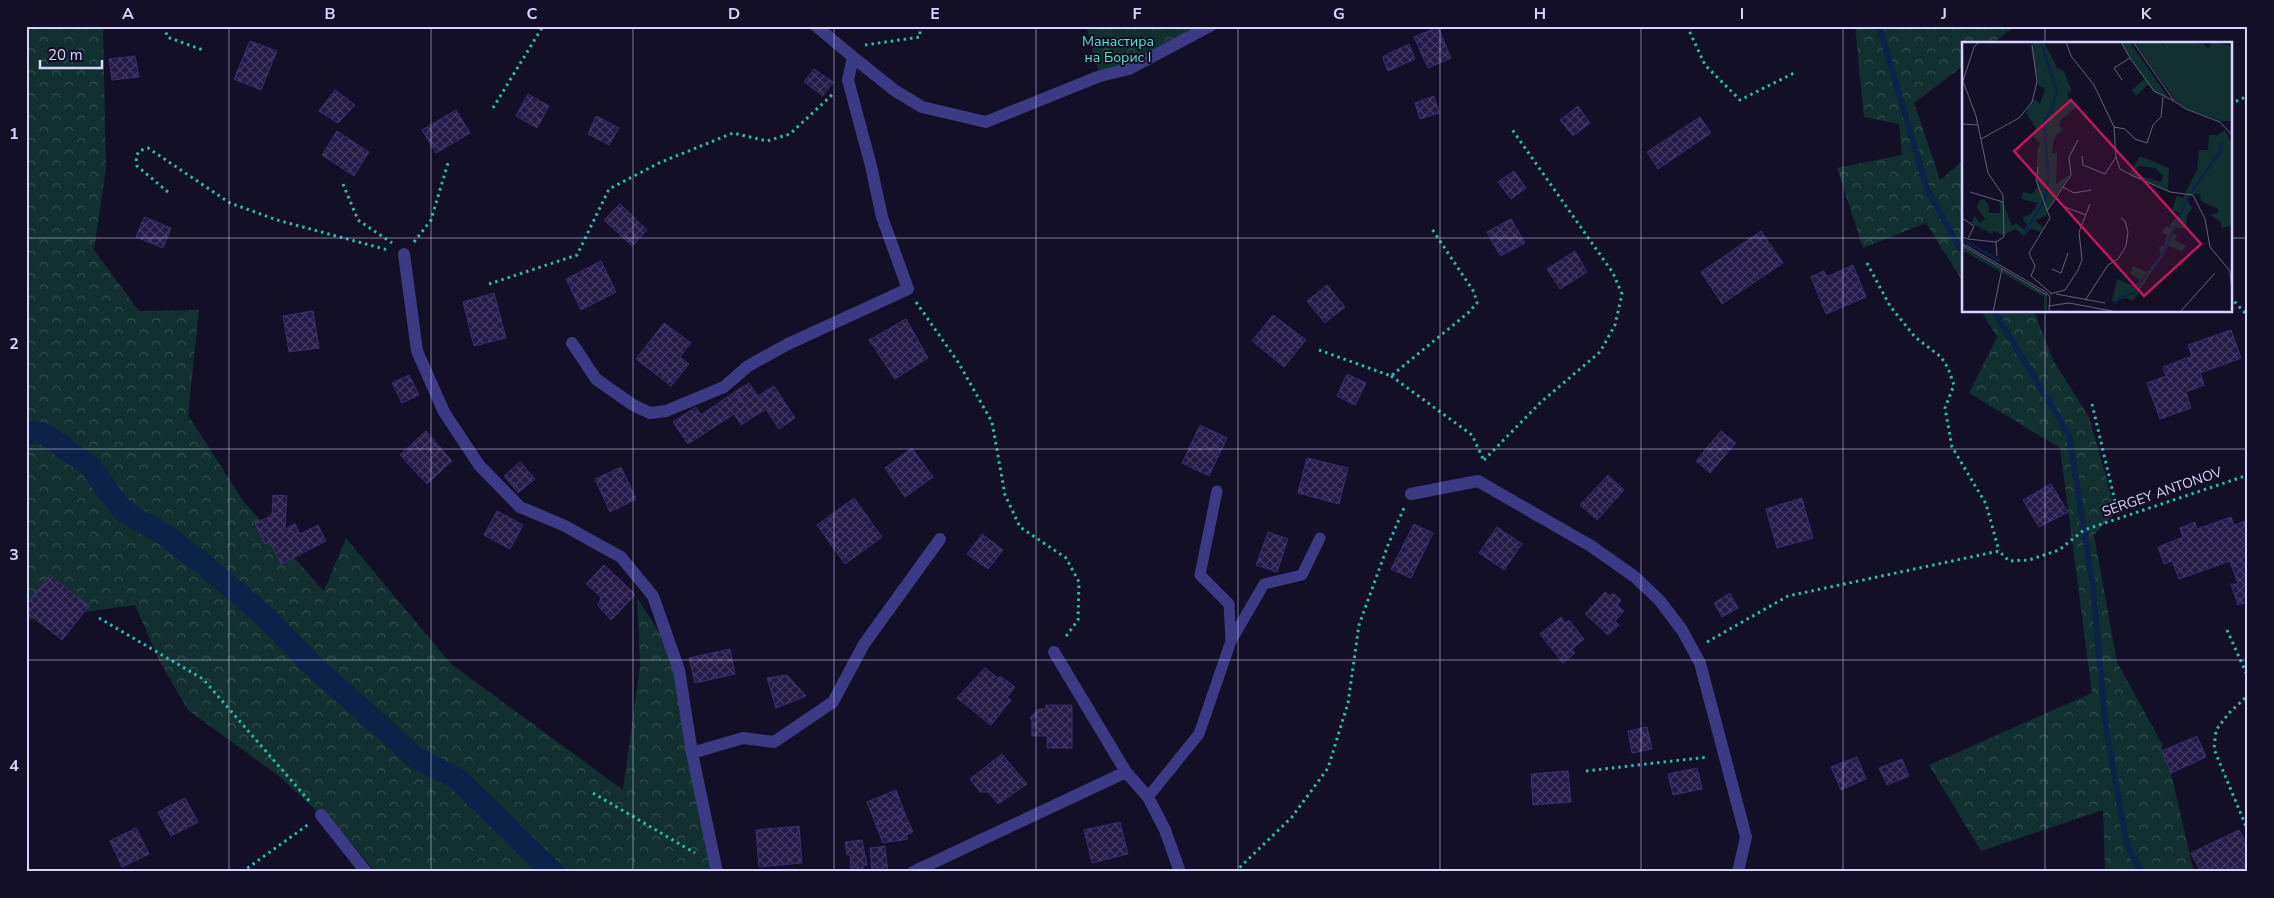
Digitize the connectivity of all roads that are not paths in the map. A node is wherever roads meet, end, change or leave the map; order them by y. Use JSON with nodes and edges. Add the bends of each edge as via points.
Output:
{"nodes":[{"id":1,"x":816,"y":26,"type":"edge"},
{"id":2,"x":1210,"y":26,"type":"edge"},
{"id":3,"x":853,"y":57,"type":"junction"},
{"id":4,"x":404,"y":254,"type":"road end"},
{"id":5,"x":572,"y":343,"type":"dead end"},
{"id":6,"x":1217,"y":491,"type":"dead end"},
{"id":7,"x":1411,"y":494,"type":"road end"},
{"id":8,"x":1320,"y":538,"type":"dead end"},
{"id":9,"x":940,"y":539,"type":"dead end"},
{"id":10,"x":1231,"y":641,"type":"junction"},
{"id":11,"x":1054,"y":652,"type":"road end"},
{"id":12,"x":692,"y":753,"type":"junction"},
{"id":13,"x":1126,"y":772,"type":"junction"},
{"id":14,"x":1148,"y":796,"type":"junction"},
{"id":15,"x":321,"y":815,"type":"road end"},
{"id":16,"x":716,"y":868,"type":"edge"},
{"id":17,"x":366,"y":872,"type":"edge"},
{"id":18,"x":913,"y":872,"type":"edge"},
{"id":19,"x":1180,"y":872,"type":"edge"},
{"id":20,"x":1738,"y":872,"type":"edge"}],
"edges":[{"from":1,"to":3,"type":"street"},
{"from":2,"to":3,"type":"street","via":[[1129,69],[1100,76],[986,122],[922,107],[894,90]]},
{"from":3,"to":5,"type":"street","via":[[848,80],[882,217],[908,289],[788,344],[748,366],[724,387],[666,412],[650,413],[633,405],[596,379]]},
{"from":4,"to":12,"type":"street","via":[[417,350],[444,412],[479,465],[520,508],[621,556],[653,596],[679,670]]},
{"from":6,"to":10,"type":"lane","via":[[1200,575],[1229,604]]},
{"from":7,"to":20,"type":"street","via":[[1478,481],[1591,546],[1635,577],[1660,601],[1682,630],[1700,663],[1746,837]]},
{"from":8,"to":10,"type":"lane","via":[[1302,575],[1264,584]]},
{"from":9,"to":12,"type":"street","via":[[864,644],[833,702],[774,742],[743,738]]},
{"from":10,"to":14,"type":"lane","via":[[1199,734]]},
{"from":11,"to":13,"type":"street"},
{"from":12,"to":16,"type":"street"},
{"from":13,"to":14,"type":"street"},
{"from":13,"to":18,"type":"street"},
{"from":14,"to":19,"type":"street","via":[[1166,830]]},
{"from":15,"to":17,"type":"street"}]}
